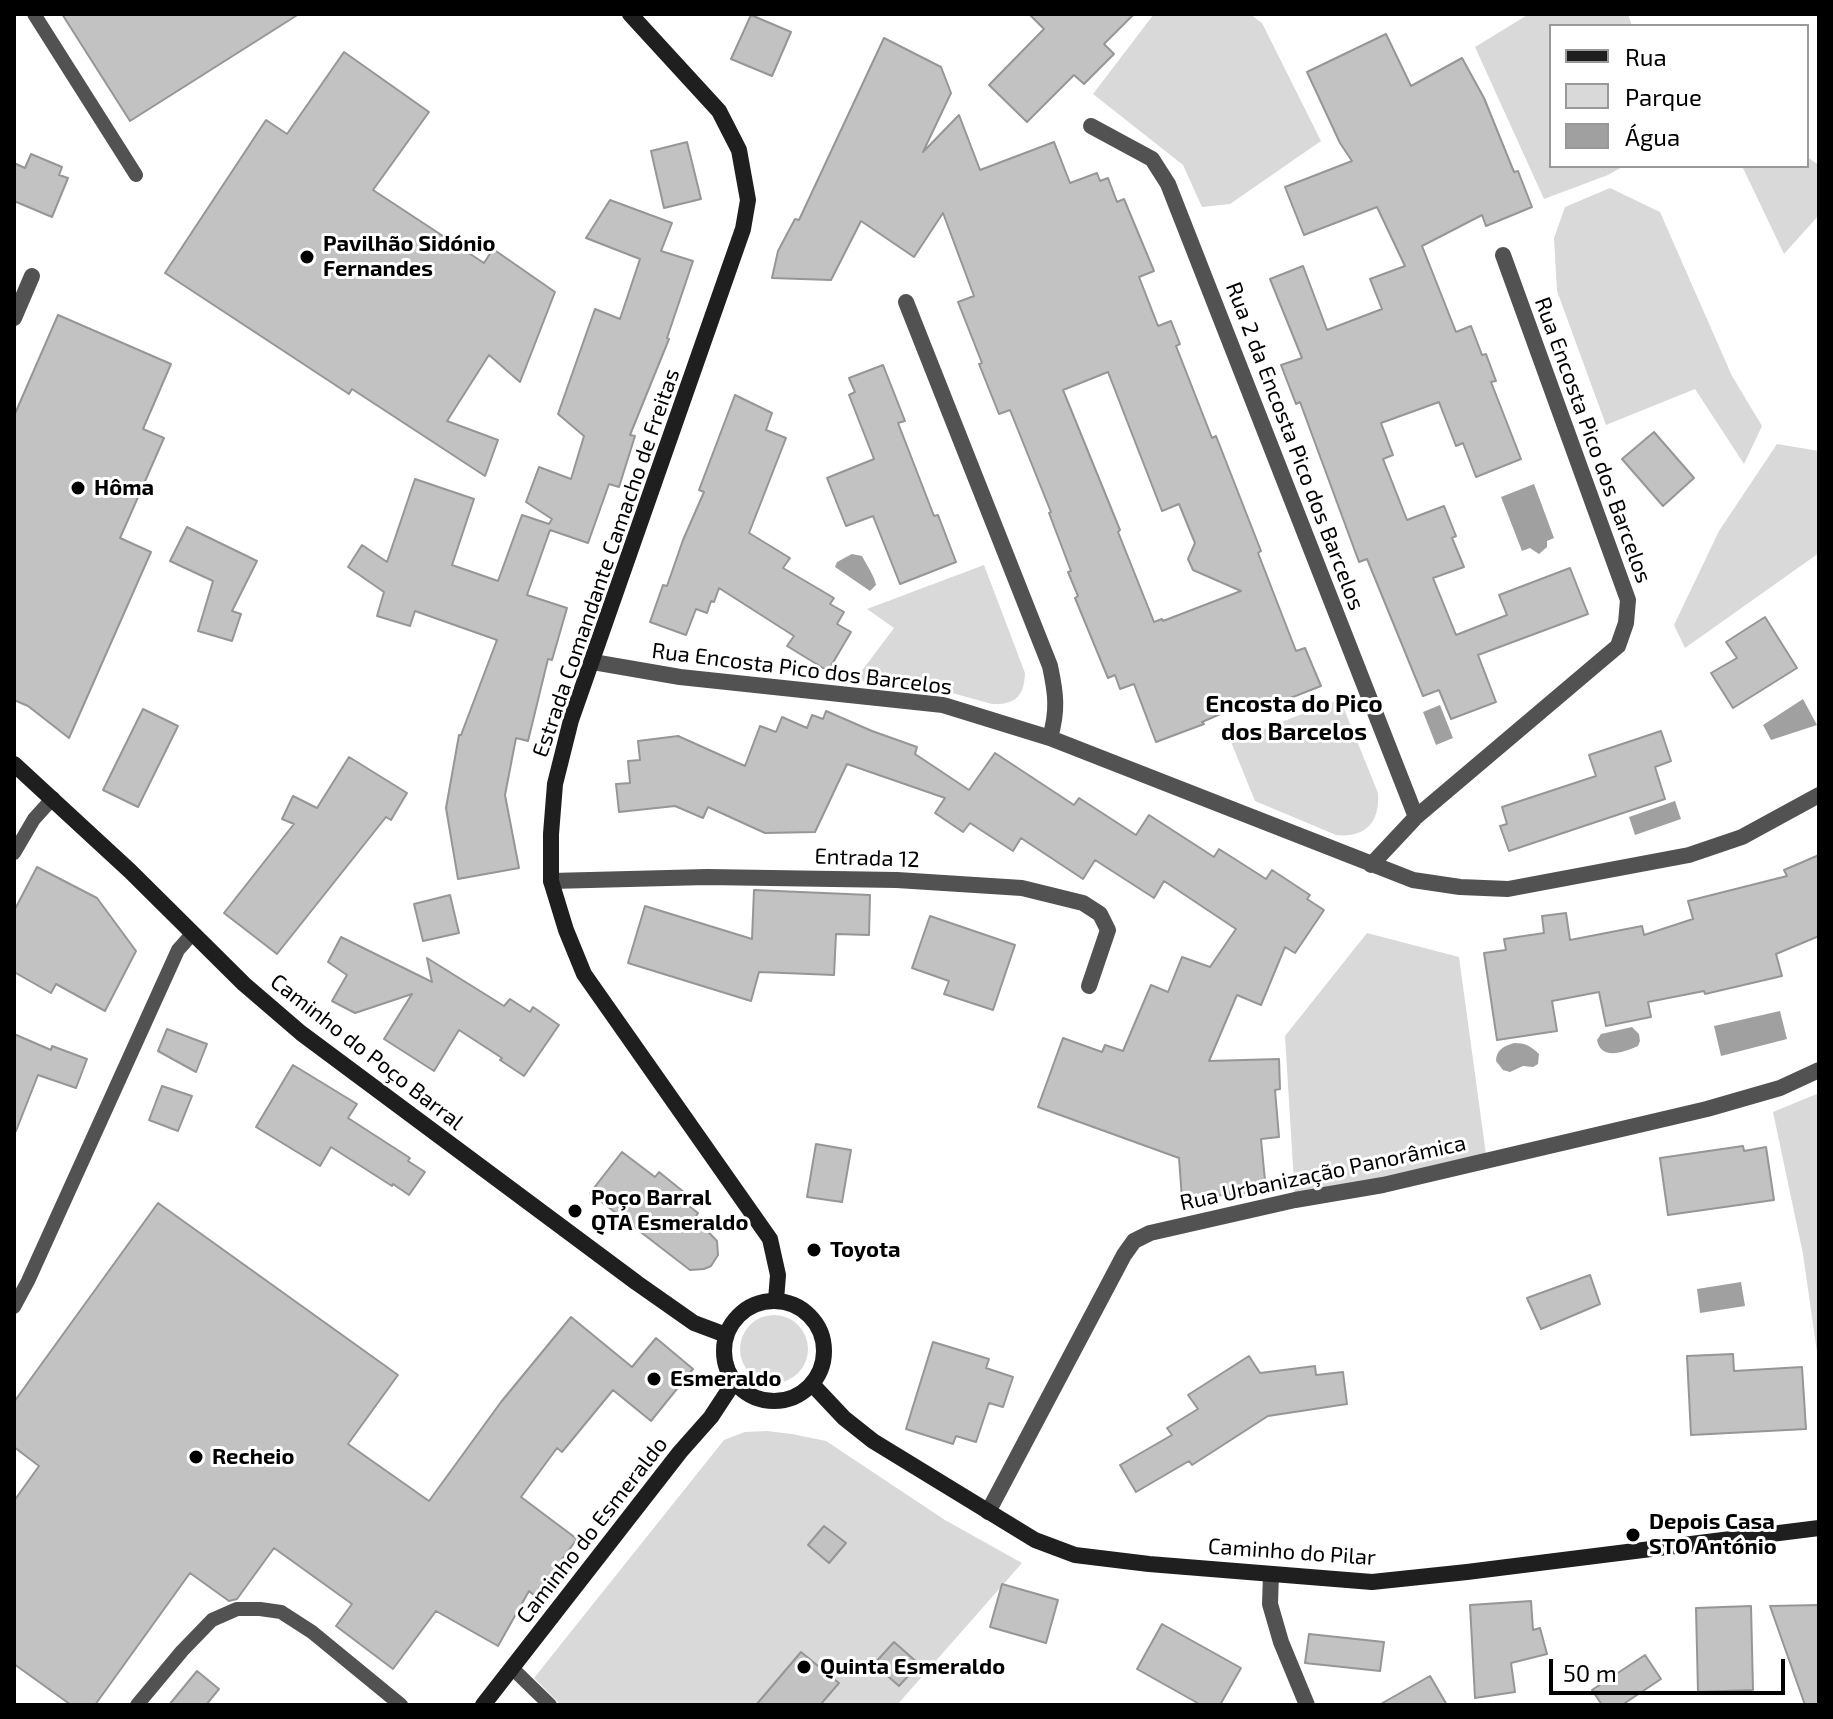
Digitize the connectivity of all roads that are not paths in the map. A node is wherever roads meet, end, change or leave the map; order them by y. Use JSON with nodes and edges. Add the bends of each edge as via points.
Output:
{"nodes":[{"id":1,"x":34,"y":14,"type":"edge"},
{"id":2,"x":630,"y":14,"type":"edge"},
{"id":3,"x":1091,"y":126,"type":"dead end"},
{"id":4,"x":136,"y":175,"type":"dead end"},
{"id":5,"x":1503,"y":255,"type":"dead end"},
{"id":6,"x":32,"y":276,"type":"dead end"},
{"id":7,"x":906,"y":302,"type":"dead end"},
{"id":8,"x":14,"y":318,"type":"edge"},
{"id":9,"x":593,"y":662,"type":"junction"},
{"id":10,"x":1050,"y":738,"type":"junction"},
{"id":11,"x":14,"y":764,"type":"edge"},
{"id":12,"x":1819,"y":795,"type":"edge"},
{"id":13,"x":53,"y":798,"type":"junction"},
{"id":14,"x":1416,"y":817,"type":"junction"},
{"id":15,"x":14,"y":853,"type":"edge"},
{"id":16,"x":1371,"y":865,"type":"junction"},
{"id":17,"x":551,"y":881,"type":"junction"},
{"id":18,"x":193,"y":933,"type":"junction"},
{"id":19,"x":1089,"y":986,"type":"dead end"},
{"id":20,"x":1819,"y":1070,"type":"edge"},
{"id":21,"x":776,"y":1300,"type":"junction"},
{"id":22,"x":14,"y":1307,"type":"edge"},
{"id":23,"x":726,"y":1335,"type":"junction"},
{"id":24,"x":734,"y":1382,"type":"junction"},
{"id":25,"x":812,"y":1384,"type":"junction"},
{"id":26,"x":988,"y":1512,"type":"junction"},
{"id":27,"x":1819,"y":1528,"type":"edge"},
{"id":28,"x":1271,"y":1574,"type":"junction"},
{"id":29,"x":512,"y":1668,"type":"junction"},
{"id":30,"x":137,"y":1705,"type":"edge"},
{"id":31,"x":401,"y":1705,"type":"edge"},
{"id":32,"x":483,"y":1705,"type":"edge"},
{"id":33,"x":550,"y":1705,"type":"edge"},
{"id":34,"x":1307,"y":1705,"type":"edge"}],
"edges":[{"from":1,"to":4,"type":"lane"},
{"from":2,"to":9,"type":"main road","name":"Estrada Comandante Camacho de Freitas","via":[[719,111],[739,150],[748,200],[743,229]]},
{"from":3,"to":14,"type":"street","name":"Rua 2 da Encosta Pico dos Barcelos","via":[[1152,159],[1168,184]]},
{"from":5,"to":14,"type":"street","name":"Rua Encosta Pico dos Barcelos","via":[[1628,600],[1626,623],[1618,646]]},
{"from":6,"to":8,"type":"street"},
{"from":7,"to":10,"type":"street","via":[[1050,666],[1057,695]]},
{"from":9,"to":10,"type":"street","name":"Rua Encosta Pico dos Barcelos","via":[[680,677],[943,705]]},
{"from":9,"to":17,"type":"main road","name":"Estrada Comandante Camacho de Freitas","via":[[555,784]]},
{"from":10,"to":16,"type":"street","name":"Rua Encosta Pico dos Barcelos"},
{"from":11,"to":13,"type":"main road","name":"Caminho do Poço Barral"},
{"from":12,"to":16,"type":"street","name":"Rua Encosta Pico dos Barcelos","via":[[1742,837],[1689,855],[1508,889],[1413,880]]},
{"from":13,"to":15,"type":"lane"},
{"from":13,"to":18,"type":"main road","name":"Caminho do Poço Barral"},
{"from":14,"to":16,"type":"street","name":"Rua Encosta Pico dos Barcelos"},
{"from":17,"to":19,"type":"street","name":"Entrada 12","via":[[771,878],[1022,888],[1083,903],[1100,914],[1108,930]]},
{"from":17,"to":21,"type":"main road","name":"Estrada Comandante Camacho de Freitas","via":[[584,974],[770,1239],[778,1275]]},
{"from":18,"to":22,"type":"lane","via":[[178,950]]},
{"from":18,"to":23,"type":"main road","name":"Caminho do Poço Barral","via":[[314,1042],[637,1283],[694,1323]]},
{"from":20,"to":26,"type":"street","name":"Rua Urbanização Panorâmica","via":[[1780,1088],[1707,1109],[1150,1233],[1134,1241]]},
{"from":21,"to":23,"type":"main road","via":[[744,1311]]},
{"from":21,"to":25,"type":"main road","via":[[803,1310],[823,1337],[821,1370]]},
{"from":23,"to":24,"type":"main road","via":[[725,1363]]},
{"from":24,"to":25,"type":"main road","via":[[752,1397],[768,1401],[800,1395]]},
{"from":24,"to":29,"type":"main road","name":"Caminho do Esmeraldo"},
{"from":25,"to":26,"type":"main road","name":"Caminho do Pilar","via":[[873,1441]]},
{"from":26,"to":28,"type":"main road","name":"Caminho do Pilar","via":[[1035,1540],[1075,1555]]},
{"from":27,"to":28,"type":"main road","name":"Caminho do Pilar","via":[[1372,1582]]},
{"from":28,"to":34,"type":"street","via":[[1270,1604]]},
{"from":29,"to":32,"type":"main road","name":"Caminho do Esmeraldo"},
{"from":29,"to":33,"type":"lane"},
{"from":30,"to":31,"type":"lane","via":[[212,1620],[237,1609],[260,1609],[281,1612],[312,1632]]}]}
